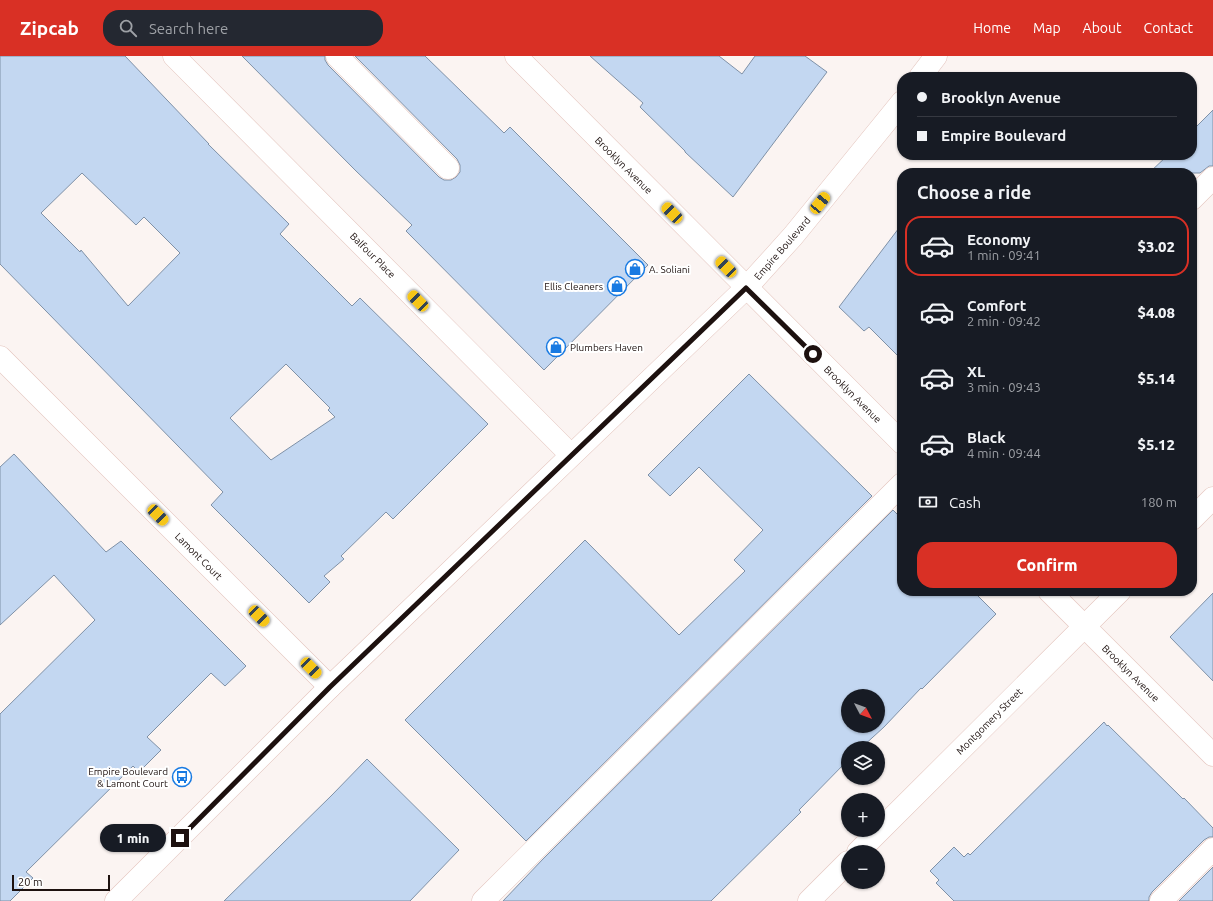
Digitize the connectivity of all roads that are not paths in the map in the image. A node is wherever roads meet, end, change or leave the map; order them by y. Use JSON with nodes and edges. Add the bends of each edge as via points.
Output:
{"nodes":[{"id":1,"x":174,"y":56,"type":"edge"},
{"id":2,"x":336,"y":56,"type":"edge"},
{"id":3,"x":516,"y":56,"type":"edge"},
{"id":4,"x":936,"y":56,"type":"edge"},
{"id":5,"x":924,"y":72,"type":"edge"},
{"id":6,"x":897,"y":108,"type":"edge"},
{"id":7,"x":448,"y":168,"type":"dead end"},
{"id":8,"x":1213,"y":178,"type":"edge"},
{"id":9,"x":1197,"y":194,"type":"edge"},
{"id":10,"x":746,"y":288,"type":"junction"},
{"id":11,"x":0,"y":357,"type":"edge"},
{"id":12,"x":897,"y":438,"type":"edge"},
{"id":13,"x":571,"y":455,"type":"junction"},
{"id":14,"x":897,"y":489,"type":"edge"},
{"id":15,"x":1213,"y":498,"type":"edge"},
{"id":16,"x":1197,"y":514,"type":"edge"},
{"id":17,"x":1054,"y":596,"type":"edge"},
{"id":18,"x":1115,"y":596,"type":"edge"},
{"id":19,"x":1084,"y":627,"type":"junction"},
{"id":20,"x":330,"y":687,"type":"junction"},
{"id":21,"x":1213,"y":755,"type":"edge"},
{"id":22,"x":865,"y":845,"type":"edge"},
{"id":23,"x":1213,"y":849,"type":"edge"},
{"id":24,"x":841,"y":869,"type":"edge"},
{"id":25,"x":116,"y":901,"type":"edge"},
{"id":26,"x":483,"y":901,"type":"edge"},
{"id":27,"x":809,"y":901,"type":"edge"},
{"id":28,"x":1161,"y":901,"type":"edge"}],
"edges":[{"from":1,"to":13,"type":"street","name":"Balfour Place"},
{"from":2,"to":7,"type":"street"},
{"from":3,"to":10,"type":"street","name":"Brooklyn Avenue"},
{"from":4,"to":5,"type":"street"},
{"from":6,"to":10,"type":"street","name":"Empire Boulevard","via":[[793,236]]},
{"from":8,"to":9,"type":"street"},
{"from":10,"to":12,"type":"street","name":"Brooklyn Avenue"},
{"from":10,"to":13,"type":"street","name":"Empire Boulevard"},
{"from":11,"to":20,"type":"street","name":"Lamont Court"},
{"from":13,"to":20,"type":"street","name":"Empire Boulevard"},
{"from":14,"to":26,"type":"street"},
{"from":15,"to":16,"type":"street"},
{"from":17,"to":19,"type":"street","name":"Brooklyn Avenue"},
{"from":18,"to":19,"type":"street","name":"Montgomery Street"},
{"from":19,"to":21,"type":"street","name":"Brooklyn Avenue"},
{"from":19,"to":22,"type":"street","name":"Montgomery Street"},
{"from":20,"to":25,"type":"street","name":"Empire Boulevard"},
{"from":23,"to":28,"type":"street"},
{"from":24,"to":27,"type":"street"}]}
